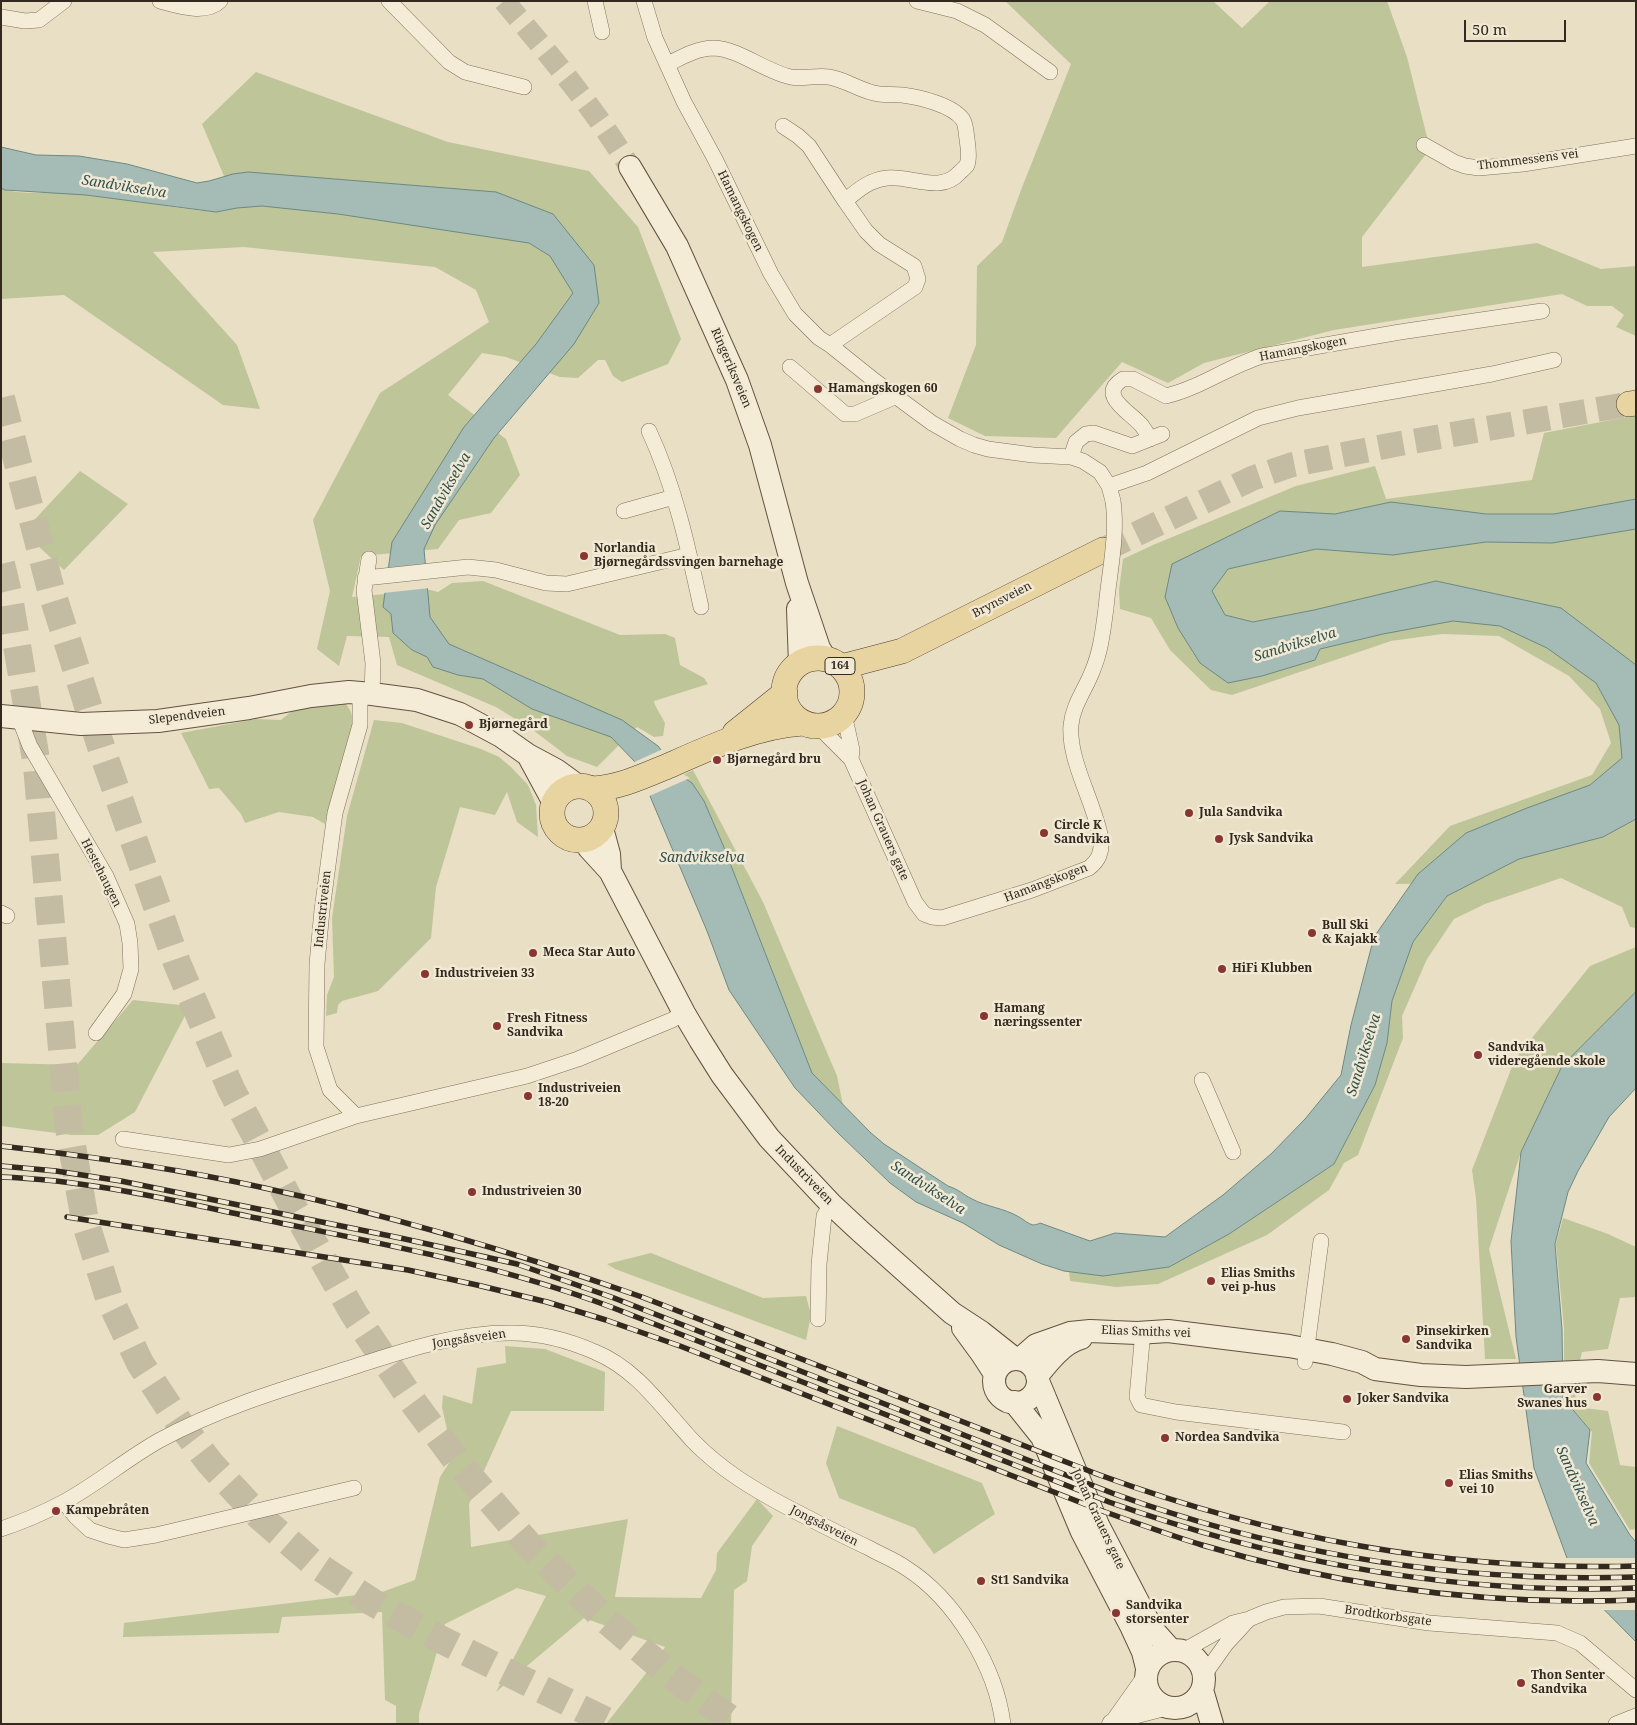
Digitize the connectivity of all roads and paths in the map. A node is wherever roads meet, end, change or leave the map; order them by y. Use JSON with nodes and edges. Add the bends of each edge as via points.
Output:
{"nodes":[{"id":1,"x":64,"y":1,"type":"edge"},
{"id":2,"x":160,"y":1,"type":"edge"},
{"id":3,"x":220,"y":1,"type":"edge"},
{"id":4,"x":389,"y":1,"type":"edge"},
{"id":5,"x":595,"y":1,"type":"edge"},
{"id":6,"x":644,"y":1,"type":"edge"},
{"id":7,"x":917,"y":1,"type":"edge"},
{"id":8,"x":44,"y":7,"type":"edge"},
{"id":9,"x":1,"y":17,"type":"edge"},
{"id":10,"x":602,"y":32,"type":"dead end"},
{"id":11,"x":668,"y":64,"type":"junction"},
{"id":12,"x":1050,"y":72,"type":"dead end"},
{"id":13,"x":524,"y":87,"type":"dead end"},
{"id":14,"x":783,"y":126,"type":"dead end"},
{"id":15,"x":1424,"y":145,"type":"dead end"},
{"id":16,"x":1636,"y":146,"type":"edge"},
{"id":17,"x":630,"y":167,"type":"tunnel mouth"},
{"id":18,"x":845,"y":201,"type":"junction"},
{"id":19,"x":1542,"y":311,"type":"dead end"},
{"id":20,"x":830,"y":345,"type":"junction"},
{"id":21,"x":1554,"y":360,"type":"dead end"},
{"id":22,"x":790,"y":367,"type":"dead end"},
{"id":23,"x":897,"y":396,"type":"junction"},
{"id":24,"x":649,"y":431,"type":"dead end"},
{"id":25,"x":1071,"y":457,"type":"junction"},
{"id":26,"x":1108,"y":486,"type":"junction"},
{"id":27,"x":674,"y":497,"type":"junction"},
{"id":28,"x":624,"y":511,"type":"dead end"},
{"id":29,"x":1102,"y":550,"type":"tunnel mouth"},
{"id":30,"x":689,"y":555,"type":"junction"},
{"id":31,"x":369,"y":559,"type":"dead end"},
{"id":32,"x":371,"y":578,"type":"junction"},
{"id":33,"x":797,"y":583,"type":"junction"},
{"id":34,"x":701,"y":607,"type":"dead end"},
{"id":35,"x":902,"y":651,"type":"junction"},
{"id":36,"x":800,"y":664,"type":"junction"},
{"id":37,"x":833,"y":664,"type":"junction"},
{"id":38,"x":366,"y":693,"type":"junction"},
{"id":39,"x":784,"y":693,"type":"junction"},
{"id":40,"x":848,"y":704,"type":"junction"},
{"id":41,"x":10,"y":717,"type":"edge"},
{"id":42,"x":811,"y":724,"type":"junction"},
{"id":43,"x":717,"y":745,"type":"junction"},
{"id":44,"x":528,"y":755,"type":"junction"},
{"id":45,"x":851,"y":759,"type":"junction"},
{"id":46,"x":554,"y":803,"type":"junction"},
{"id":47,"x":598,"y":807,"type":"junction"},
{"id":48,"x":914,"y":902,"type":"joint"},
{"id":49,"x":684,"y":1013,"type":"junction"},
{"id":50,"x":96,"y":1033,"type":"dead end"},
{"id":51,"x":1202,"y":1080,"type":"dead end"},
{"id":52,"x":356,"y":1116,"type":"junction"},
{"id":53,"x":123,"y":1139,"type":"dead end"},
{"id":54,"x":1231,"y":1149,"type":"dead end"},
{"id":55,"x":831,"y":1204,"type":"junction"},
{"id":56,"x":1321,"y":1241,"type":"dead end"},
{"id":57,"x":952,"y":1313,"type":"junction"},
{"id":58,"x":818,"y":1319,"type":"dead end"},
{"id":59,"x":1142,"y":1342,"type":"junction"},
{"id":60,"x":1307,"y":1356,"type":"junction"},
{"id":61,"x":1018,"y":1359,"type":"junction"},
{"id":62,"x":1636,"y":1365,"type":"edge"},
{"id":63,"x":1598,"y":1371,"type":"junction"},
{"id":64,"x":995,"y":1374,"type":"junction"},
{"id":65,"x":1636,"y":1374,"type":"edge"},
{"id":66,"x":1037,"y":1378,"type":"junction"},
{"id":67,"x":1014,"y":1402,"type":"junction"},
{"id":68,"x":1343,"y":1432,"type":"dead end"},
{"id":69,"x":354,"y":1488,"type":"dead end"},
{"id":70,"x":64,"y":1502,"type":"junction"},
{"id":71,"x":1,"y":1529,"type":"edge"},
{"id":72,"x":1249,"y":1620,"type":"junction"},
{"id":73,"x":1177,"y":1650,"type":"junction"},
{"id":74,"x":1146,"y":1674,"type":"junction"},
{"id":75,"x":1203,"y":1682,"type":"junction"},
{"id":76,"x":1636,"y":1690,"type":"edge"},
{"id":77,"x":1175,"y":1713,"type":"edge"},
{"id":78,"x":1636,"y":1716,"type":"edge"},
{"id":79,"x":1005,"y":1720,"type":"edge"},
{"id":80,"x":1114,"y":1722,"type":"edge"},
{"id":81,"x":1212,"y":1724,"type":"edge"},
{"id":82,"x":1616,"y":1724,"type":"edge"}],
"edges":[{"from":1,"to":8,"type":"street"},
{"from":2,"to":3,"type":"street","via":[[199,9],[215,6]]},
{"from":4,"to":13,"type":"street","via":[[449,62],[465,72]]},
{"from":5,"to":10,"type":"street"},
{"from":6,"to":11,"type":"street","name":"Hamangskogen","via":[[655,38]]},
{"from":7,"to":12,"type":"street","via":[[957,11],[985,25]]},
{"from":8,"to":9,"type":"street","via":[[39,20]]},
{"from":11,"to":18,"type":"street","via":[[702,49],[715,48],[792,77],[828,77],[878,94],[920,98],[956,112],[964,121],[969,152],[967,165],[955,178],[945,183],[889,178],[871,182]]},
{"from":11,"to":20,"type":"street","name":"Hamangskogen","via":[[771,274],[796,314]]},
{"from":14,"to":18,"type":"street","via":[[809,146]]},
{"from":15,"to":16,"type":"street","name":"Thommessens vei","via":[[1454,162],[1479,168]]},
{"from":17,"to":33,"type":"main road","name":"Ringeriksveien","via":[[677,246],[750,414]]},
{"from":18,"to":20,"type":"street","via":[[879,244],[914,266],[918,279],[915,288]]},
{"from":19,"to":25,"type":"street","name":"Hamangskogen","via":[[1262,356],[1166,396],[1133,379],[1123,379],[1115,386],[1114,396],[1120,406],[1156,437],[1132,446],[1094,433],[1086,434],[1076,442]]},
{"from":20,"to":23,"type":"street","name":"Hamangskogen"},
{"from":21,"to":26,"type":"street","via":[[1258,418],[1147,473]]},
{"from":22,"to":23,"type":"street","via":[[846,414],[855,414]]},
{"from":23,"to":25,"type":"street","name":"Hamangskogen","via":[[932,423],[974,445],[1033,455]]},
{"from":24,"to":27,"type":"street"},
{"from":25,"to":26,"type":"street","name":"Hamangskogen","via":[[1100,472]]},
{"from":26,"to":48,"type":"street","name":"Hamangskogen","bridge":true,"via":[[1115,514],[1102,645],[1071,726],[1073,755],[1100,831],[1102,850],[1098,861],[1089,868],[1032,890],[942,918],[924,914]]},
{"from":27,"to":28,"type":"street"},
{"from":27,"to":30,"type":"street"},
{"from":29,"to":35,"type":"main road","name":"Brynsveien","number":"164"},
{"from":30,"to":32,"type":"street","via":[[567,584],[546,583],[477,567]]},
{"from":30,"to":34,"type":"street"},
{"from":31,"to":32,"type":"street"},
{"from":32,"to":38,"type":"street","via":[[364,590],[372,663]]},
{"from":33,"to":36,"type":"main road","name":"Ringeriksveien"},
{"from":33,"to":37,"type":"main road","name":"Ringeriksveien","via":[[819,648]]},
{"from":35,"to":37,"type":"main road","name":"Brynsveien","number":"164"},
{"from":35,"to":40,"type":"main road","name":"Brynsveien","number":"164","via":[[865,679]]},
{"from":36,"to":37,"type":"main road","number":"164","via":[[813,659]]},
{"from":36,"to":39,"type":"main road","number":"164","via":[[789,675]]},
{"from":37,"to":40,"type":"main road","number":"164","via":[[850,680]]},
{"from":38,"to":41,"type":"main road","name":"Slependveien","via":[[311,696],[158,721],[80,724]]},
{"from":38,"to":44,"type":"main road","name":"Industriveien","via":[[417,700],[460,714]]},
{"from":38,"to":52,"type":"street","name":"Industriveien","via":[[335,813],[317,964],[316,1047],[330,1090]]},
{"from":39,"to":42,"type":"main road","via":[[792,714]]},
{"from":39,"to":43,"type":"main road","number":"164"},
{"from":40,"to":42,"type":"main road","number":"164","via":[[832,723]]},
{"from":40,"to":45,"type":"street","name":"Johan Grauers gate"},
{"from":41,"to":50,"type":"street","name":"Hestehaugen","via":[[106,876],[127,924],[131,969],[124,994]]},
{"from":42,"to":43,"type":"main road","number":"164","via":[[783,724]]},
{"from":42,"to":45,"type":"street","name":"Johan Grauers gate"},
{"from":43,"to":47,"type":"main road","number":"164","via":[[644,776]]},
{"from":44,"to":46,"type":"main road","name":"Industriveien"},
{"from":44,"to":47,"type":"main road","name":"Industriveien","via":[[556,770]]},
{"from":45,"to":48,"type":"street","name":"Johan Grauers gate"},
{"from":46,"to":47,"type":"main road","number":"164","via":[[564,791]]},
{"from":46,"to":47,"type":"main road","via":[[552,817],[558,830],[570,839]]},
{"from":47,"to":49,"type":"main road","name":"Industriveien","via":[[589,848],[610,871]]},
{"from":49,"to":52,"type":"street","via":[[578,1059],[527,1076]]},
{"from":49,"to":55,"type":"main road","name":"Industriveien","via":[[722,1075],[768,1138]]},
{"from":51,"to":54,"type":"street"},
{"from":52,"to":53,"type":"street","via":[[268,1147],[229,1155]]},
{"from":55,"to":57,"type":"main road","name":"Industriveien"},
{"from":55,"to":58,"type":"street","via":[[824,1216]]},
{"from":56,"to":60,"type":"street"},
{"from":57,"to":61,"type":"main road","name":"Industriveien"},
{"from":57,"to":64,"type":"main road","name":"Industriveien"},
{"from":59,"to":60,"type":"main road","name":"Elias Smiths vei"},
{"from":59,"to":66,"type":"main road","name":"Elias Smiths vei","via":[[1078,1339],[1058,1352]]},
{"from":59,"to":68,"type":"street","name":"Elias Smiths vei","via":[[1137,1397],[1141,1405]]},
{"from":60,"to":61,"type":"main road","name":"Elias Smiths vei","via":[[1168,1331],[1137,1334],[1090,1331],[1070,1333],[1036,1345]]},
{"from":60,"to":63,"type":"main road","name":"Elias Smiths vei","via":[[1332,1354],[1375,1369],[1439,1377]]},
{"from":61,"to":64,"type":"main road","via":[[1000,1365]]},
{"from":61,"to":66,"type":"main road","via":[[1030,1364]]},
{"from":62,"to":63,"type":"main road"},
{"from":63,"to":65,"type":"main road"},
{"from":64,"to":67,"type":"main road","via":[[994,1385],[998,1393],[1003,1399]]},
{"from":66,"to":67,"type":"main road","via":[[1036,1389],[1029,1398]]},
{"from":66,"to":73,"type":"main road","name":"Johan Grauers gate","via":[[1098,1525],[1146,1619],[1154,1631]]},
{"from":67,"to":74,"type":"main road","name":"Johan Grauers gate","via":[[1042,1437],[1082,1532],[1132,1626],[1143,1652]]},
{"from":69,"to":70,"type":"street","via":[[124,1540],[90,1530]]},
{"from":70,"to":71,"type":"street","name":"Jongsåsveien"},
{"from":70,"to":79,"type":"street","name":"Jongsåsveien","via":[[196,1421],[277,1391],[450,1340],[513,1333],[555,1339],[597,1352],[621,1367],[641,1383],[708,1455],[743,1482],[906,1567],[927,1583],[951,1608],[965,1629],[991,1678]]},
{"from":72,"to":73,"type":"street","name":"Brodtkorbsgate","via":[[1233,1623]]},
{"from":72,"to":75,"type":"street","name":"Brodtkorbsgate","via":[[1226,1644]]},
{"from":72,"to":76,"type":"street","name":"Brodtkorbsgate","via":[[1284,1607],[1318,1606],[1429,1623],[1557,1633],[1580,1643]]},
{"from":73,"to":74,"type":"main road","via":[[1161,1653],[1153,1659]]},
{"from":73,"to":75,"type":"main road","via":[[1191,1654],[1197,1660]]},
{"from":74,"to":77,"type":"main road","via":[[1151,1696]]},
{"from":74,"to":80,"type":"street"},
{"from":75,"to":77,"type":"main road","via":[[1197,1698]]},
{"from":75,"to":81,"type":"main road"},
{"from":77,"to":80,"type":"street","via":[[1133,1714]]},
{"from":78,"to":82,"type":"street"}]}
